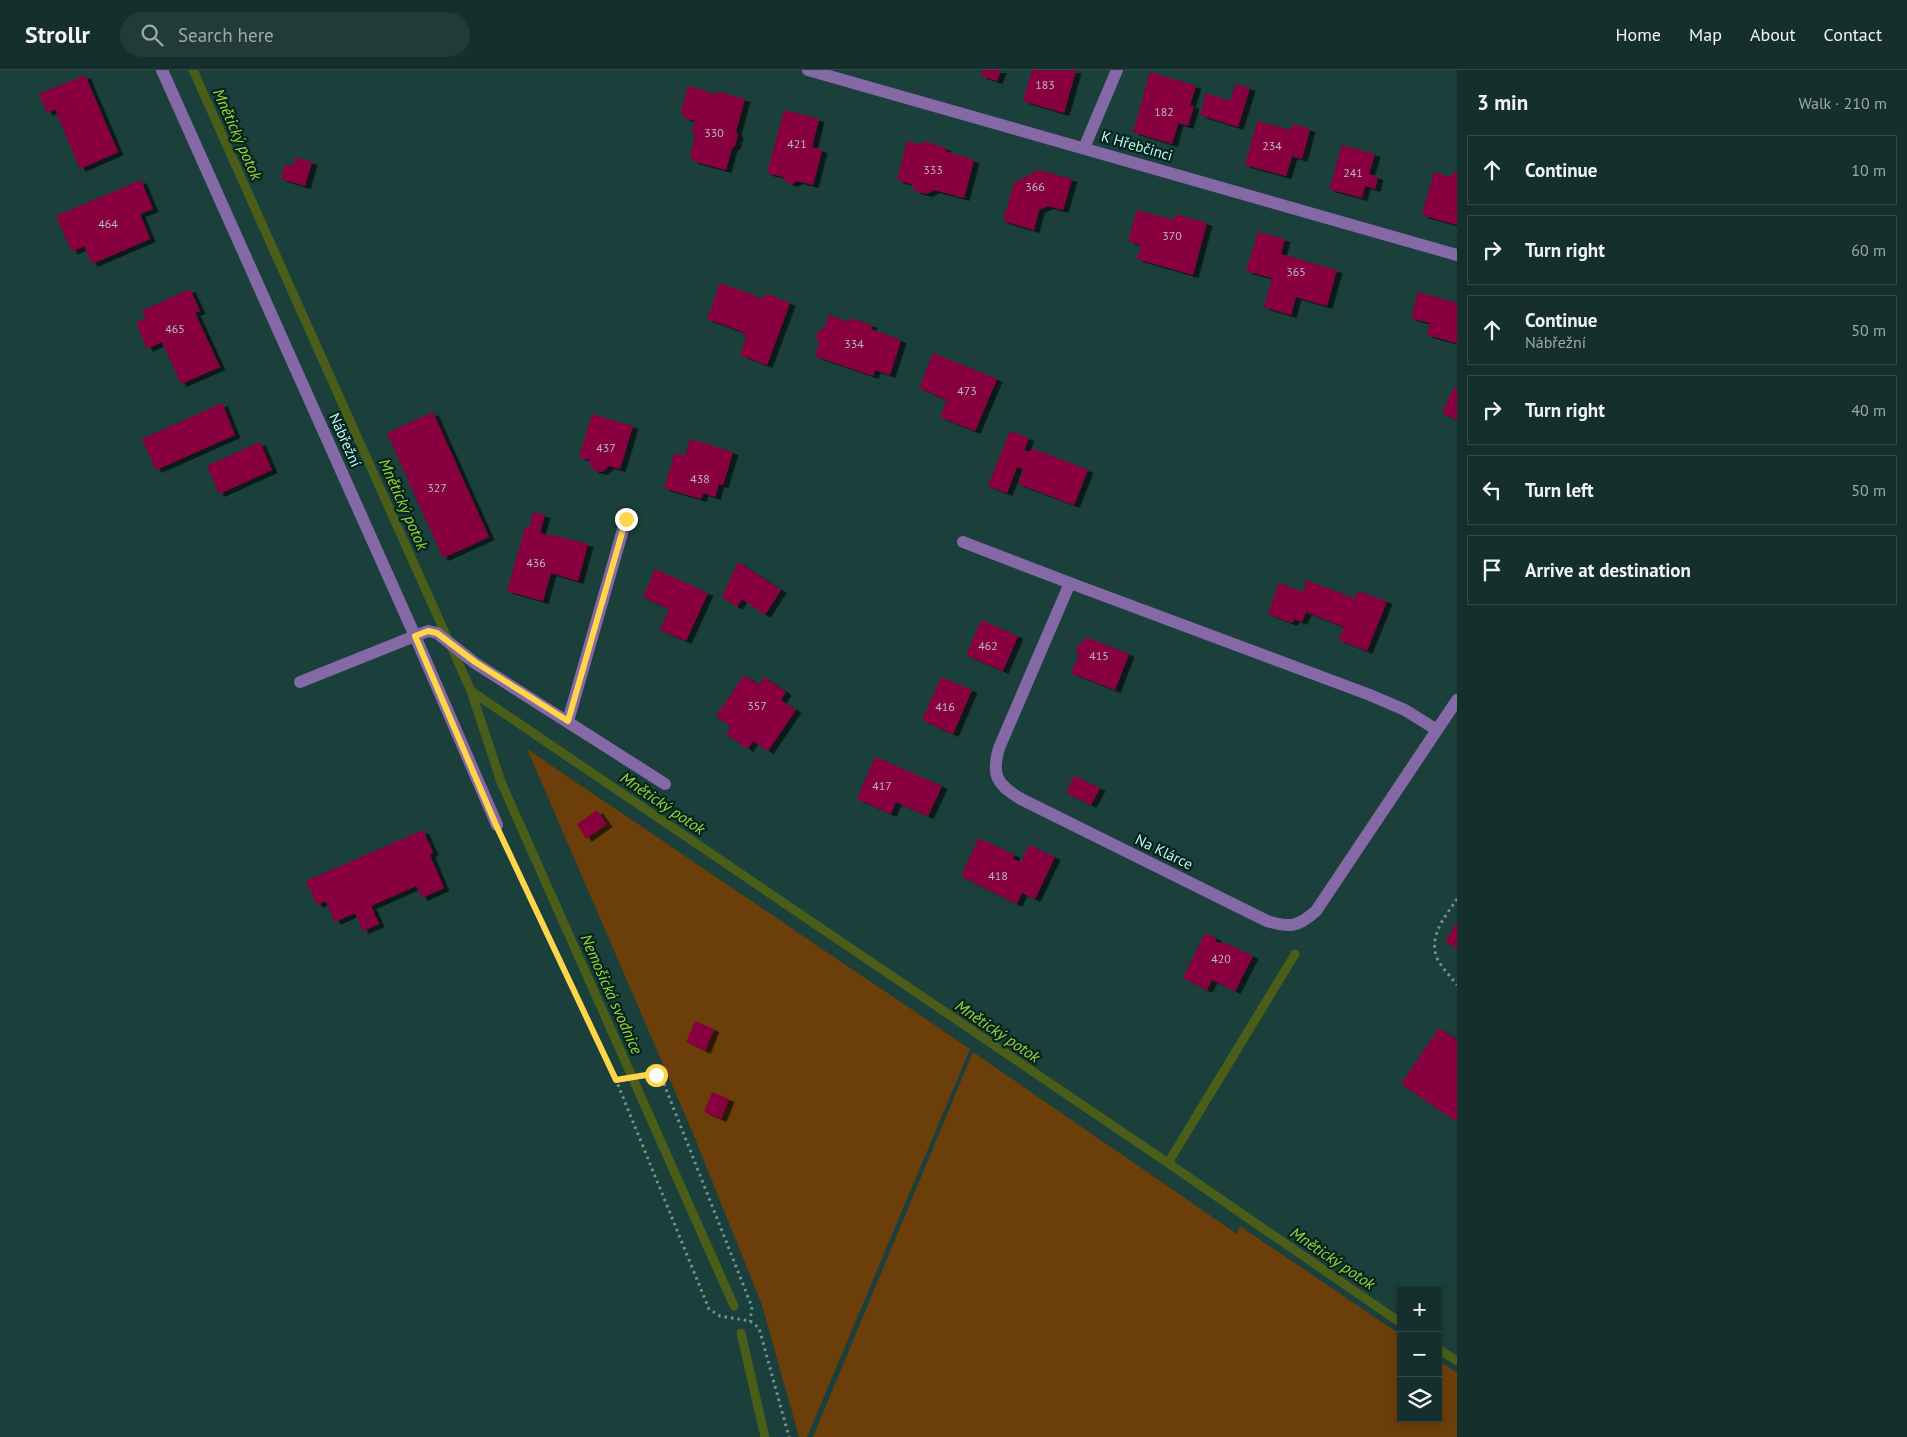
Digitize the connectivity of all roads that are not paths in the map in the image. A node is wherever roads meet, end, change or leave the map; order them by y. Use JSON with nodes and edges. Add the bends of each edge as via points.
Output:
{"nodes":[{"id":1,"x":162,"y":70,"type":"edge"},
{"id":2,"x":808,"y":70,"type":"edge"},
{"id":3,"x":1117,"y":70,"type":"edge"},
{"id":4,"x":1084,"y":148,"type":"junction"},
{"id":5,"x":1457,"y":255,"type":"edge"},
{"id":6,"x":626,"y":519,"type":"dead end"},
{"id":7,"x":963,"y":542,"type":"dead end"},
{"id":8,"x":1070,"y":583,"type":"junction"},
{"id":9,"x":415,"y":636,"type":"junction"},
{"id":10,"x":300,"y":682,"type":"dead end"},
{"id":11,"x":1457,"y":700,"type":"edge"},
{"id":12,"x":568,"y":721,"type":"junction"},
{"id":13,"x":1437,"y":730,"type":"junction"},
{"id":14,"x":665,"y":784,"type":"dead end"},
{"id":15,"x":496,"y":825,"type":"road end"}],
"edges":[{"from":1,"to":9,"type":"street","name":"Nábřežní"},
{"from":2,"to":4,"type":"street","name":"K Hřebčinci"},
{"from":3,"to":4,"type":"street"},
{"from":4,"to":5,"type":"street","name":"K Hřebčinci"},
{"from":6,"to":12,"type":"street"},
{"from":7,"to":8,"type":"street"},
{"from":8,"to":13,"type":"street","via":[[1370,695],[1405,710]]},
{"from":8,"to":13,"type":"street","name":"Na Klárce","via":[[999,748],[994,769],[1002,785],[1021,799],[1267,921],[1294,926],[1316,911]]},
{"from":9,"to":10,"type":"street"},
{"from":9,"to":12,"type":"street","via":[[428,631],[437,633],[475,662]]},
{"from":9,"to":15,"type":"street","name":"Nábřežní"},
{"from":11,"to":13,"type":"street","name":"Na Klárce"},
{"from":12,"to":14,"type":"street"}]}
